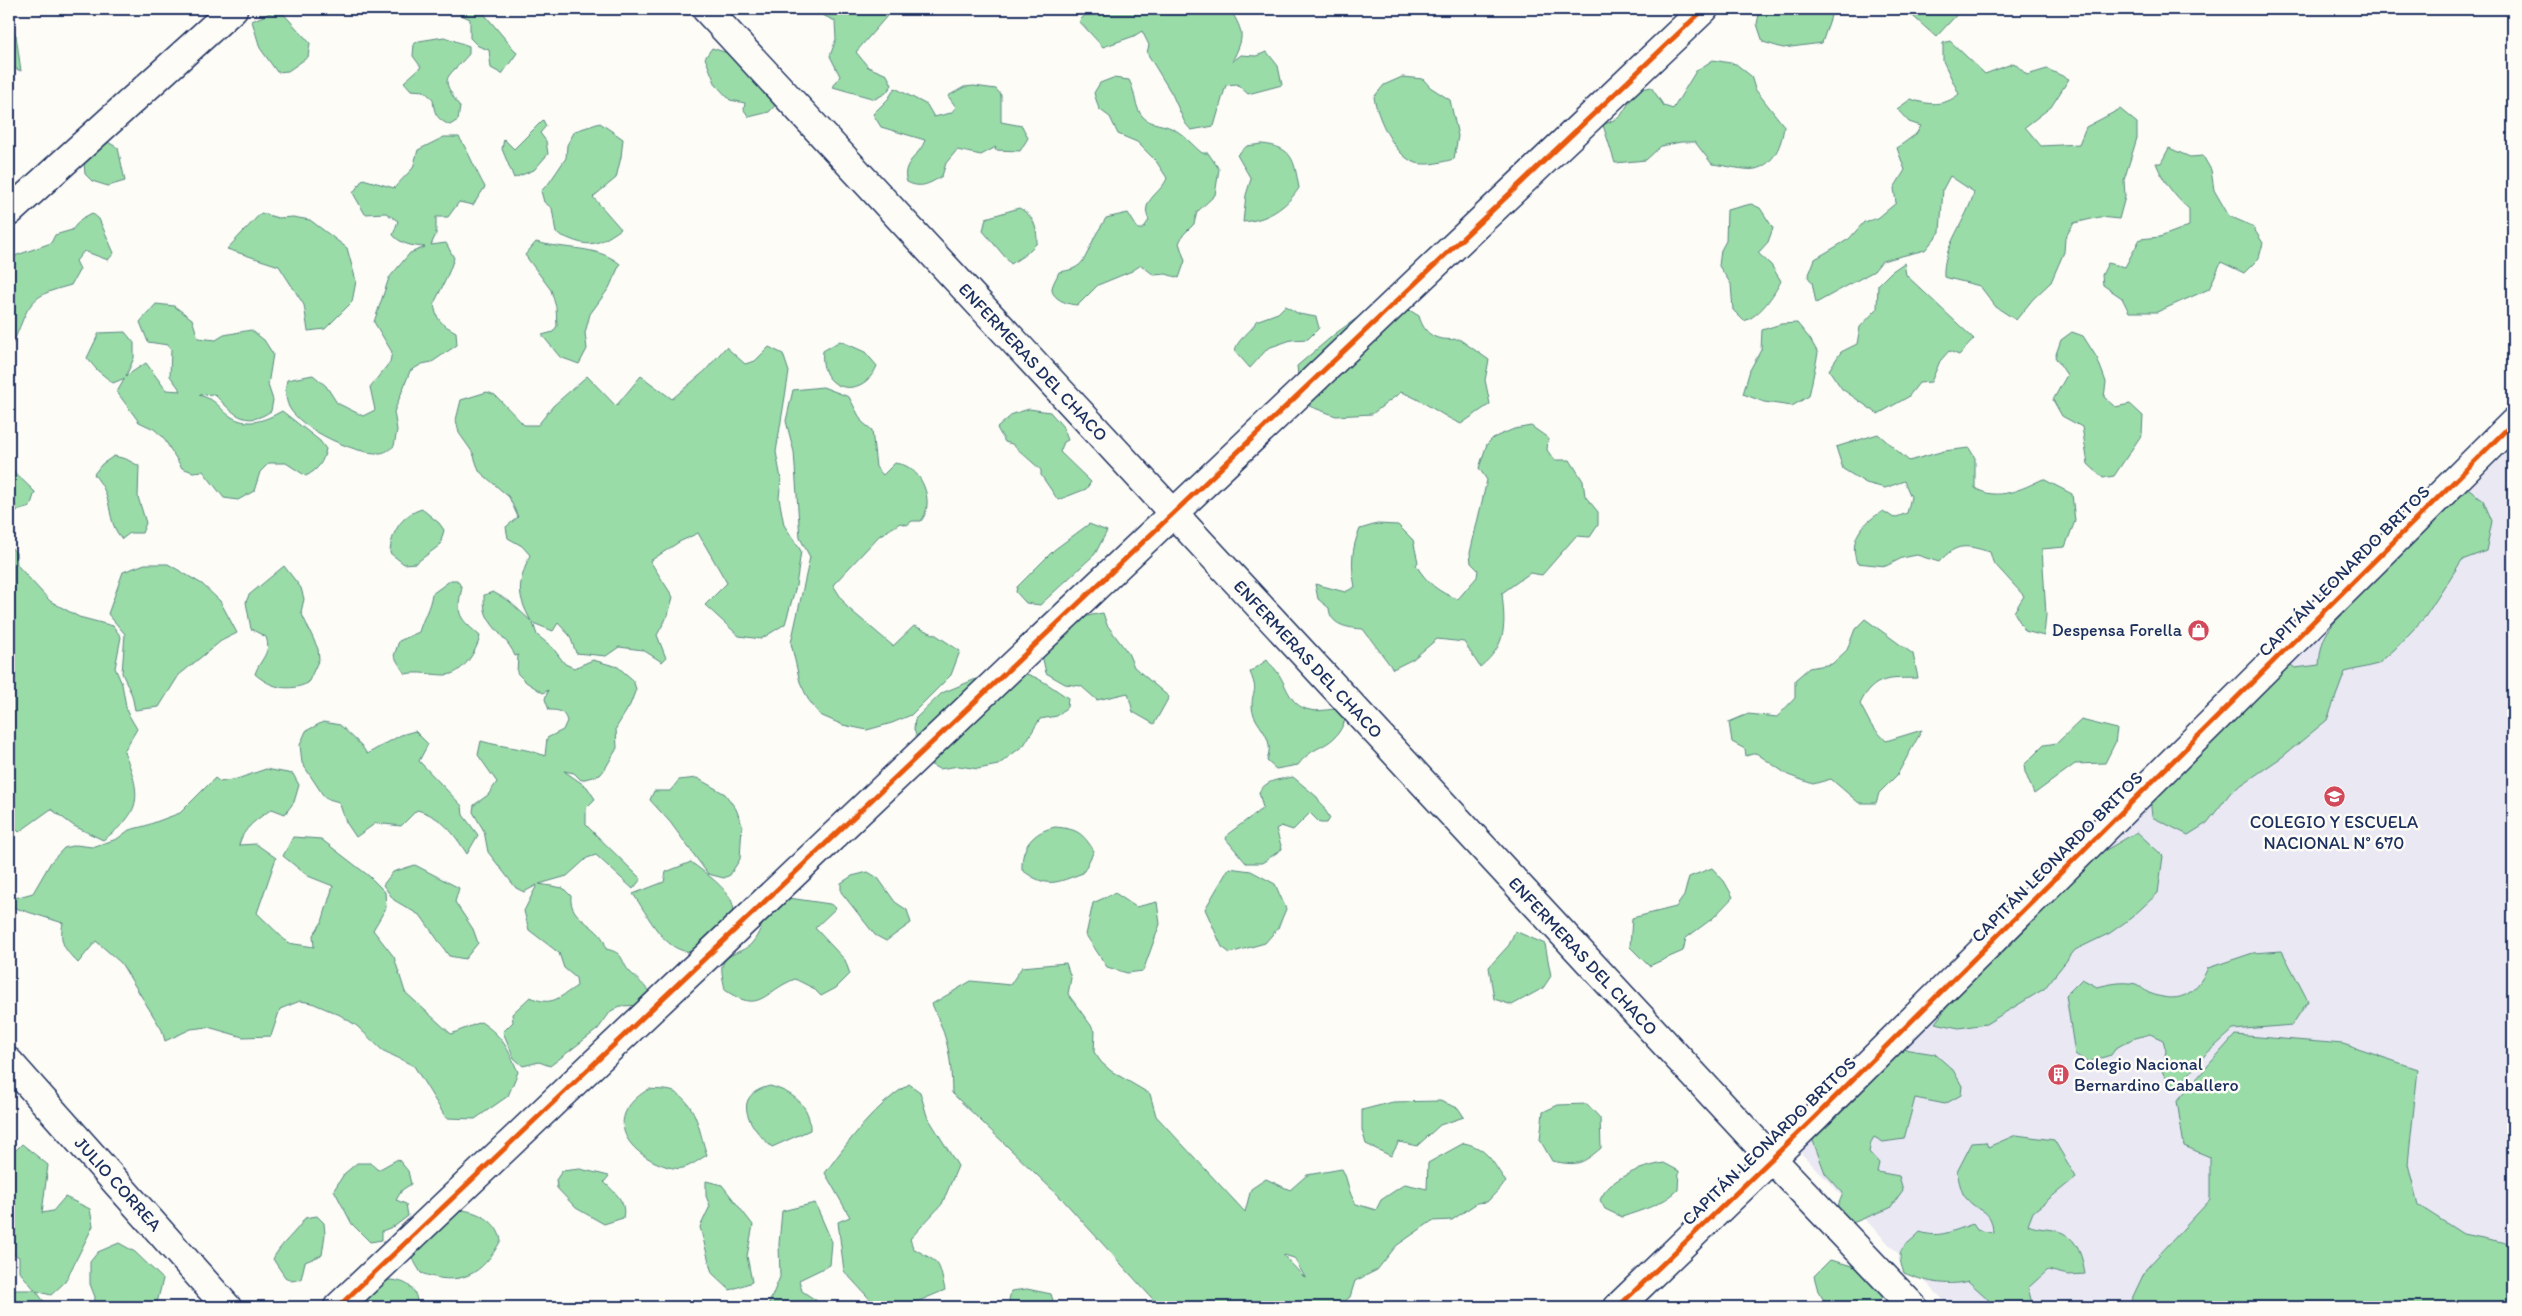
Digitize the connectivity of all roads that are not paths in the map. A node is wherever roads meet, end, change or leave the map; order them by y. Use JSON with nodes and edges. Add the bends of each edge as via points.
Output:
{"nodes":[{"id":1,"x":233,"y":9,"type":"edge"},
{"id":2,"x":706,"y":9,"type":"edge"},
{"id":3,"x":1704,"y":9,"type":"edge"},
{"id":4,"x":9,"y":212,"type":"edge"},
{"id":5,"x":2513,"y":423,"type":"edge"},
{"id":6,"x":1173,"y":514,"type":"junction"},
{"id":7,"x":9,"y":1062,"type":"edge"},
{"id":8,"x":1772,"y":1159,"type":"junction"},
{"id":9,"x":227,"y":1307,"type":"edge"},
{"id":10,"x":338,"y":1307,"type":"edge"},
{"id":11,"x":1618,"y":1307,"type":"edge"},
{"id":12,"x":1913,"y":1307,"type":"edge"}],
"edges":[{"from":1,"to":4,"type":"street"},
{"from":2,"to":6,"type":"street","name":"ENFERMERAS DEL CHACO"},
{"from":3,"to":6,"type":"street"},
{"from":5,"to":8,"type":"street","name":"CAPITÁN LEONARDO BRITOS"},
{"from":6,"to":8,"type":"street","name":"ENFERMERAS DEL CHACO"},
{"from":6,"to":10,"type":"street"},
{"from":7,"to":9,"type":"street","name":"JULIO CORREA"},
{"from":8,"to":11,"type":"street","name":"CAPITÁN LEONARDO BRITOS"},
{"from":8,"to":12,"type":"street","name":"ENFERMERAS DEL CHACO"}]}
